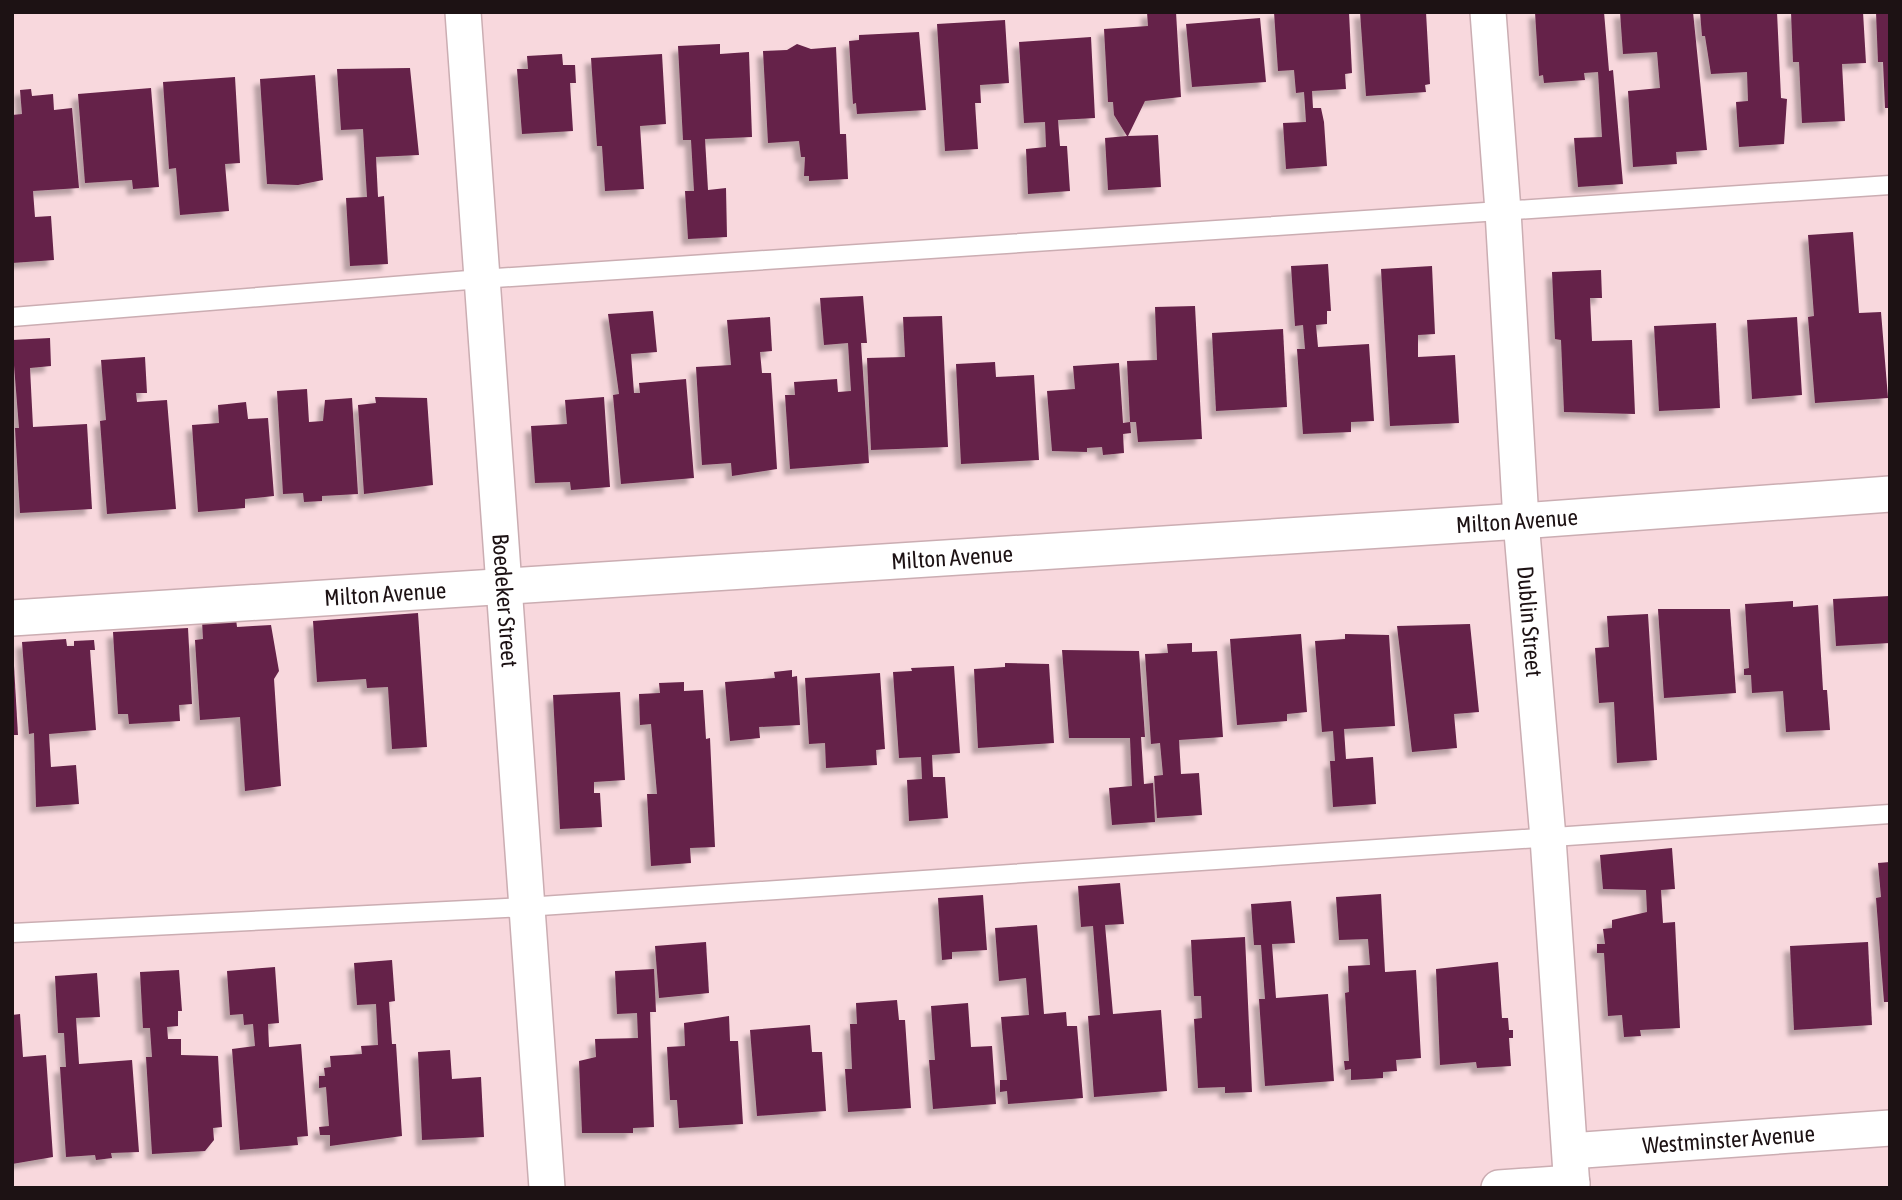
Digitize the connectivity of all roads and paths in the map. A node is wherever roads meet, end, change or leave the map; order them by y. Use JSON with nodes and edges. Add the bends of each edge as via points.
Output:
{"nodes":[{"id":1,"x":463,"y":12,"type":"edge"},
{"id":2,"x":1488,"y":12,"type":"edge"},
{"id":3,"x":1890,"y":185,"type":"edge"},
{"id":4,"x":1503,"y":211,"type":"junction"},
{"id":5,"x":481,"y":279,"type":"junction"},
{"id":6,"x":12,"y":317,"type":"edge"},
{"id":7,"x":1890,"y":494,"type":"edge"},
{"id":8,"x":1521,"y":521,"type":"junction"},
{"id":9,"x":503,"y":585,"type":"junction"},
{"id":10,"x":12,"y":618,"type":"edge"},
{"id":11,"x":1890,"y":814,"type":"edge"},
{"id":12,"x":1548,"y":838,"type":"junction"},
{"id":13,"x":526,"y":907,"type":"junction"},
{"id":14,"x":12,"y":933,"type":"edge"},
{"id":15,"x":1890,"y":1128,"type":"edge"},
{"id":16,"x":1571,"y":1174,"type":"edge"},
{"id":17,"x":547,"y":1188,"type":"edge"},
{"id":18,"x":1499,"y":1188,"type":"edge"}],
"edges":[{"from":1,"to":5,"type":"street","name":"Boedeker Street"},
{"from":2,"to":4,"type":"street","name":"Dublin Street"},
{"from":3,"to":4,"type":"lane"},
{"from":4,"to":5,"type":"lane"},
{"from":4,"to":8,"type":"street","name":"Dublin Street"},
{"from":5,"to":6,"type":"lane"},
{"from":5,"to":9,"type":"street","name":"Boedeker Street"},
{"from":7,"to":8,"type":"street","name":"Milton Avenue"},
{"from":8,"to":9,"type":"street","name":"Milton Avenue"},
{"from":8,"to":12,"type":"street","name":"Dublin Street"},
{"from":9,"to":10,"type":"street","name":"Milton Avenue"},
{"from":9,"to":13,"type":"street","name":"Boedeker Street"},
{"from":11,"to":12,"type":"lane"},
{"from":12,"to":13,"type":"lane"},
{"from":12,"to":16,"type":"street","name":"Dublin Street"},
{"from":13,"to":14,"type":"lane"},
{"from":13,"to":17,"type":"street","name":"Boedeker Street"},
{"from":15,"to":16,"type":"street","name":"Westminster Avenue"},
{"from":16,"to":18,"type":"street","name":"Westminster Avenue"}]}
